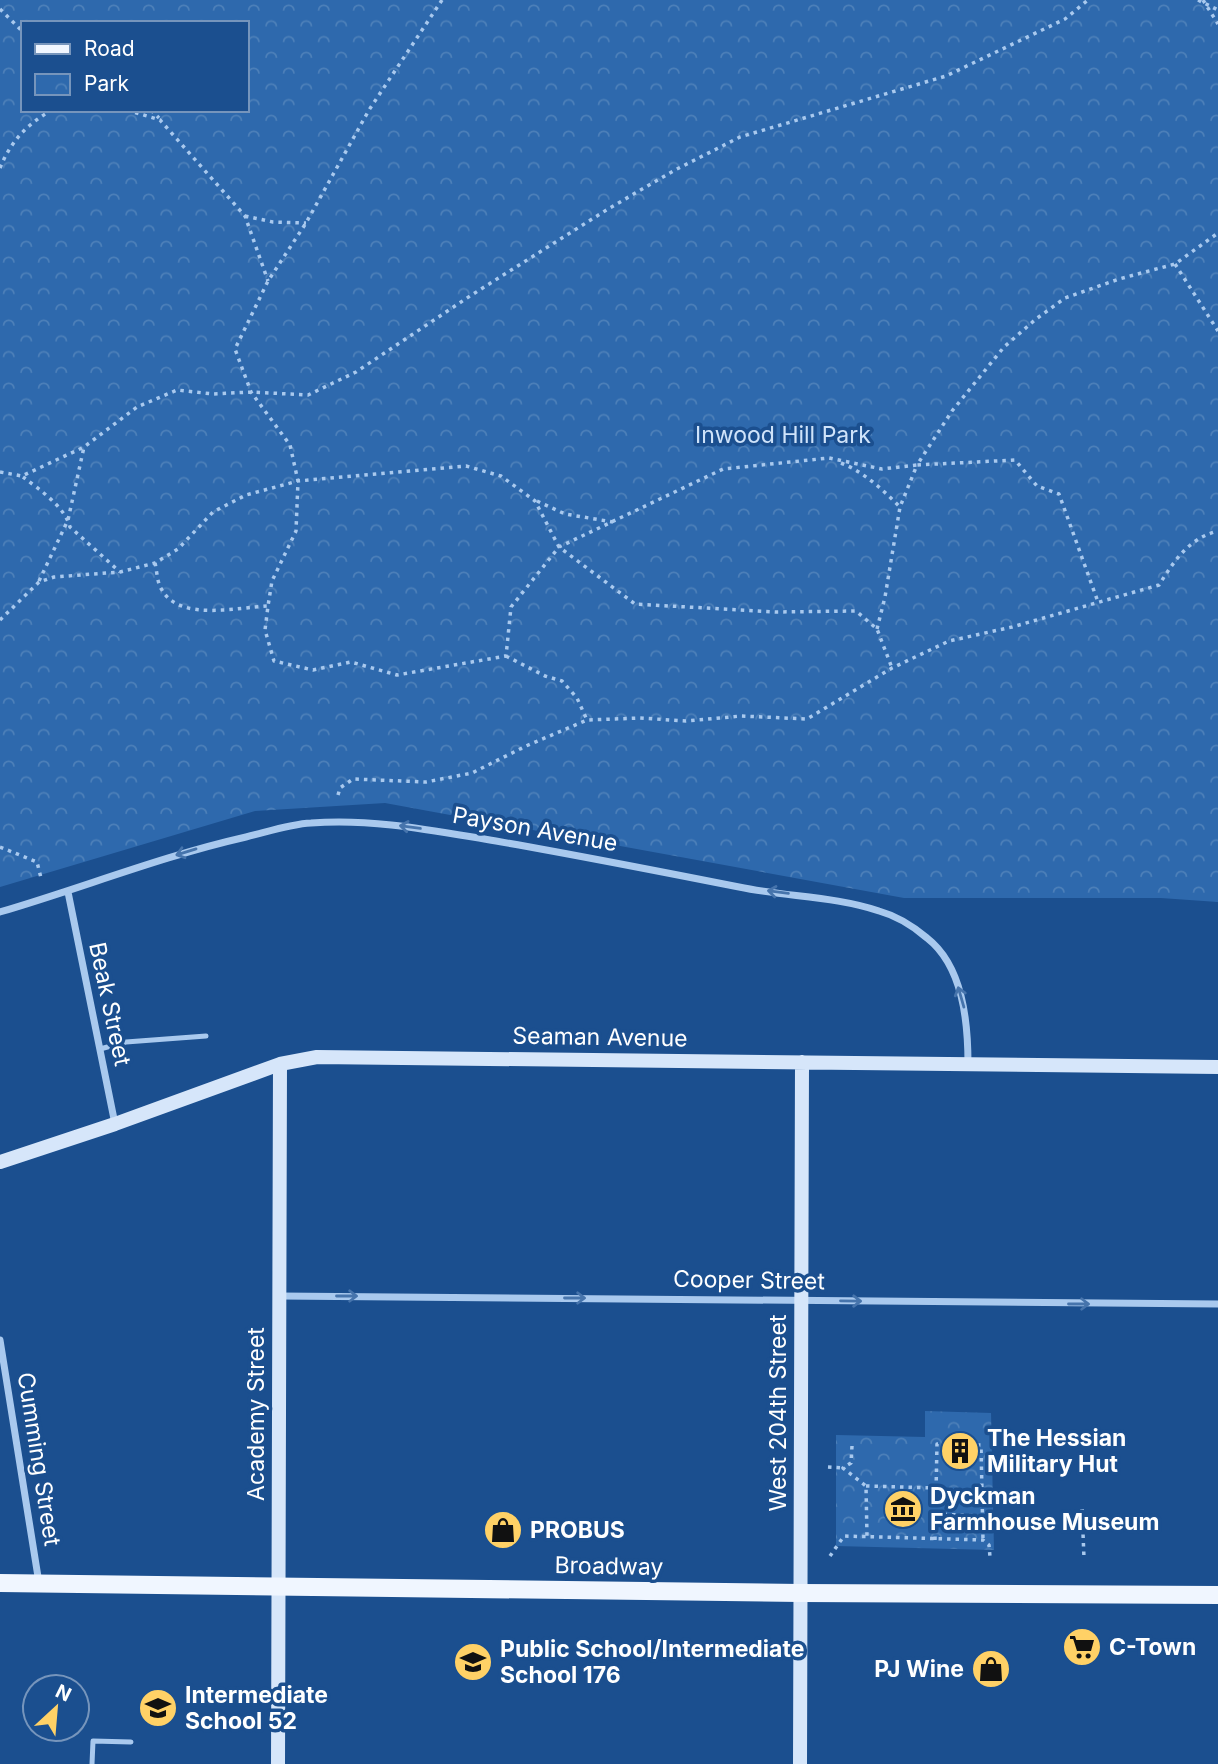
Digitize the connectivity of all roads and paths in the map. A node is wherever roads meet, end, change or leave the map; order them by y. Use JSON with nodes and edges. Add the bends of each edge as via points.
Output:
{"nodes":[{"id":1,"x":442,"y":0,"type":"edge"},
{"id":2,"x":1088,"y":0,"type":"edge"},
{"id":3,"x":1201,"y":1,"type":"edge"},
{"id":4,"x":0,"y":9,"type":"edge"},
{"id":5,"x":1218,"y":10,"type":"edge"},
{"id":6,"x":1218,"y":24,"type":"edge"},
{"id":7,"x":21,"y":30,"type":"edge"},
{"id":8,"x":48,"y":112,"type":"edge"},
{"id":9,"x":134,"y":112,"type":"edge"},
{"id":10,"x":152,"y":112,"type":"edge"},
{"id":11,"x":160,"y":120,"type":"junction"},
{"id":12,"x":0,"y":168,"type":"edge"},
{"id":13,"x":245,"y":216,"type":"junction"},
{"id":14,"x":306,"y":223,"type":"junction"},
{"id":15,"x":1218,"y":233,"type":"edge"},
{"id":16,"x":1175,"y":264,"type":"junction"},
{"id":17,"x":268,"y":281,"type":"junction"},
{"id":18,"x":1218,"y":331,"type":"edge"},
{"id":19,"x":251,"y":392,"type":"junction"},
{"id":20,"x":84,"y":447,"type":"junction"},
{"id":21,"x":829,"y":458,"type":"junction"},
{"id":22,"x":917,"y":465,"type":"junction"},
{"id":23,"x":0,"y":472,"type":"edge"},
{"id":24,"x":22,"y":476,"type":"junction"},
{"id":25,"x":298,"y":481,"type":"junction"},
{"id":26,"x":535,"y":500,"type":"junction"},
{"id":27,"x":900,"y":507,"type":"junction"},
{"id":28,"x":68,"y":520,"type":"junction"},
{"id":29,"x":614,"y":522,"type":"junction"},
{"id":30,"x":1218,"y":531,"type":"edge"},
{"id":31,"x":559,"y":547,"type":"junction"},
{"id":32,"x":155,"y":563,"type":"junction"},
{"id":33,"x":120,"y":572,"type":"junction"},
{"id":34,"x":38,"y":582,"type":"junction"},
{"id":35,"x":1098,"y":602,"type":"junction"},
{"id":36,"x":268,"y":606,"type":"junction"},
{"id":37,"x":0,"y":620,"type":"edge"},
{"id":38,"x":877,"y":629,"type":"junction"},
{"id":39,"x":506,"y":656,"type":"junction"},
{"id":40,"x":892,"y":668,"type":"junction"},
{"id":41,"x":587,"y":720,"type":"junction"},
{"id":42,"x":338,"y":795,"type":"dead end"},
{"id":43,"x":0,"y":847,"type":"edge"},
{"id":44,"x":41,"y":878,"type":"dead end"},
{"id":45,"x":68,"y":892,"type":"junction"},
{"id":46,"x":0,"y":912,"type":"edge"},
{"id":47,"x":206,"y":1036,"type":"dead end"},
{"id":48,"x":100,"y":1049,"type":"junction"},
{"id":49,"x":802,"y":1062,"type":"junction"},
{"id":50,"x":280,"y":1064,"type":"junction"},
{"id":51,"x":968,"y":1065,"type":"junction"},
{"id":52,"x":1218,"y":1068,"type":"edge"},
{"id":53,"x":115,"y":1124,"type":"junction"},
{"id":54,"x":0,"y":1162,"type":"edge"},
{"id":55,"x":279,"y":1296,"type":"junction"},
{"id":56,"x":801,"y":1300,"type":"junction"},
{"id":57,"x":1218,"y":1304,"type":"edge"},
{"id":58,"x":0,"y":1340,"type":"edge"},
{"id":59,"x":852,"y":1446,"type":"dead end"},
{"id":60,"x":828,"y":1467,"type":"dead end"},
{"id":61,"x":843,"y":1468,"type":"junction"},
{"id":62,"x":866,"y":1486,"type":"junction"},
{"id":63,"x":908,"y":1487,"type":"junction"},
{"id":64,"x":936,"y":1488,"type":"junction"},
{"id":65,"x":908,"y":1493,"type":"dead end"},
{"id":66,"x":1082,"y":1509,"type":"dead end"},
{"id":67,"x":935,"y":1514,"type":"junction"},
{"id":68,"x":983,"y":1516,"type":"junction"},
{"id":69,"x":907,"y":1534,"type":"dead end"},
{"id":70,"x":866,"y":1537,"type":"junction"},
{"id":71,"x":907,"y":1539,"type":"junction"},
{"id":72,"x":935,"y":1540,"type":"junction"},
{"id":73,"x":983,"y":1540,"type":"junction"},
{"id":74,"x":831,"y":1556,"type":"dead end"},
{"id":75,"x":990,"y":1558,"type":"dead end"},
{"id":76,"x":1084,"y":1558,"type":"dead end"},
{"id":77,"x":0,"y":1583,"type":"edge"},
{"id":78,"x":39,"y":1583,"type":"junction"},
{"id":79,"x":278,"y":1586,"type":"junction"},
{"id":80,"x":800,"y":1593,"type":"junction"},
{"id":81,"x":1218,"y":1595,"type":"edge"},
{"id":82,"x":131,"y":1742,"type":"dead end"},
{"id":83,"x":92,"y":1764,"type":"edge"},
{"id":84,"x":278,"y":1764,"type":"edge"},
{"id":85,"x":800,"y":1764,"type":"edge"}],
"edges":[{"from":1,"to":14,"type":"path","via":[[369,110]]},
{"from":2,"to":19,"type":"path","via":[[1065,19],[946,76],[729,142],[608,209],[356,372],[308,394]]},
{"from":3,"to":5,"type":"path"},
{"from":3,"to":6,"type":"path"},
{"from":4,"to":7,"type":"path"},
{"from":8,"to":12,"type":"path","via":[[31,122],[6,152]]},
{"from":9,"to":11,"type":"path"},
{"from":10,"to":11,"type":"path"},
{"from":11,"to":13,"type":"path"},
{"from":13,"to":14,"type":"path"},
{"from":13,"to":17,"type":"path"},
{"from":14,"to":17,"type":"path"},
{"from":15,"to":16,"type":"path"},
{"from":16,"to":18,"type":"path"},
{"from":16,"to":22,"type":"path","via":[[1065,298],[1035,319],[1004,347],[952,411]]},
{"from":17,"to":19,"type":"path","via":[[235,349]]},
{"from":19,"to":20,"type":"path","via":[[177,390],[137,407]]},
{"from":19,"to":25,"type":"path","via":[[290,445]]},
{"from":20,"to":24,"type":"path"},
{"from":20,"to":28,"type":"path"},
{"from":21,"to":22,"type":"path","via":[[882,469]]},
{"from":21,"to":27,"type":"path","via":[[851,467]]},
{"from":21,"to":29,"type":"path","via":[[723,470]]},
{"from":22,"to":27,"type":"path"},
{"from":22,"to":35,"type":"path","via":[[1015,460],[1037,486],[1059,494]]},
{"from":23,"to":24,"type":"path"},
{"from":24,"to":28,"type":"path"},
{"from":25,"to":26,"type":"path","via":[[466,466],[501,477]]},
{"from":25,"to":32,"type":"path","via":[[246,495],[213,512],[178,550]]},
{"from":25,"to":36,"type":"path","via":[[296,531],[272,582]]},
{"from":26,"to":29,"type":"path","via":[[565,513]]},
{"from":26,"to":31,"type":"path"},
{"from":27,"to":38,"type":"path"},
{"from":28,"to":33,"type":"path","via":[[70,527]]},
{"from":28,"to":34,"type":"path"},
{"from":29,"to":31,"type":"path"},
{"from":30,"to":35,"type":"path","via":[[1180,553],[1159,585]]},
{"from":31,"to":38,"type":"path","via":[[635,604],[775,612],[856,611]]},
{"from":31,"to":39,"type":"path","via":[[510,607]]},
{"from":32,"to":33,"type":"path"},
{"from":32,"to":36,"type":"path","via":[[162,591],[177,604],[207,611]]},
{"from":33,"to":34,"type":"path"},
{"from":34,"to":37,"type":"path"},
{"from":35,"to":40,"type":"path","via":[[949,641]]},
{"from":36,"to":39,"type":"path","via":[[265,631],[274,661],[313,670],[351,662],[397,675]]},
{"from":38,"to":40,"type":"path"},
{"from":39,"to":41,"type":"path","via":[[562,681]]},
{"from":40,"to":41,"type":"path","via":[[807,719]]},
{"from":41,"to":42,"type":"path","via":[[472,773],[426,782],[353,779]]},
{"from":43,"to":44,"type":"path","via":[[37,862]]},
{"from":45,"to":46,"type":"street","name":"Payson Avenue"},
{"from":45,"to":48,"type":"street","name":"Beak Street"},
{"from":51,"to":45,"type":"street","name":"Payson Avenue","one_way":true,"via":[[958,986],[939,950],[896,917],[845,902],[744,888],[426,829],[358,822],[309,822],[204,846]]},
{"from":47,"to":48,"type":"lane","via":[[126,1041]]},
{"from":48,"to":53,"type":"street","name":"Beak Street"},
{"from":49,"to":50,"type":"street","name":"Seaman Avenue","via":[[317,1057]]},
{"from":49,"to":51,"type":"street","name":"Seaman Avenue"},
{"from":49,"to":56,"type":"street","name":"West 204th Street"},
{"from":50,"to":53,"type":"street","name":"Seaman Avenue"},
{"from":50,"to":55,"type":"street","name":"Academy Street"},
{"from":51,"to":52,"type":"street","name":"Seaman Avenue"},
{"from":53,"to":54,"type":"street","name":"Seaman Avenue"},
{"from":55,"to":56,"type":"street","name":"Cooper Street","one_way":true},
{"from":55,"to":79,"type":"street","name":"Academy Street"},
{"from":56,"to":57,"type":"street","name":"Cooper Street","one_way":true},
{"from":56,"to":80,"type":"street","name":"West 204th Street"},
{"from":58,"to":78,"type":"street","name":"Cumming Street"},
{"from":59,"to":61,"type":"path","via":[[851,1463]]},
{"from":60,"to":61,"type":"path"},
{"from":61,"to":62,"type":"path"},
{"from":62,"to":63,"type":"path"},
{"from":62,"to":70,"type":"path"},
{"from":63,"to":64,"type":"path"},
{"from":63,"to":65,"type":"path"},
{"from":64,"to":67,"type":"path"},
{"from":64,"to":68,"type":"path","via":[[937,1444],[981,1445]]},
{"from":66,"to":76,"type":"path"},
{"from":67,"to":68,"type":"path"},
{"from":67,"to":72,"type":"path"},
{"from":68,"to":73,"type":"path"},
{"from":69,"to":71,"type":"path"},
{"from":70,"to":71,"type":"path"},
{"from":70,"to":74,"type":"path","via":[[844,1536]]},
{"from":71,"to":72,"type":"path"},
{"from":72,"to":73,"type":"path"},
{"from":73,"to":75,"type":"path","via":[[989,1545]]},
{"from":77,"to":78,"type":"main road","name":"Broadway"},
{"from":78,"to":79,"type":"main road","name":"Broadway"},
{"from":79,"to":80,"type":"main road","name":"Broadway"},
{"from":79,"to":84,"type":"street","name":"Academy Street"},
{"from":80,"to":81,"type":"main road","name":"Broadway"},
{"from":80,"to":85,"type":"street","name":"West 204th Street"},
{"from":82,"to":83,"type":"lane","via":[[93,1741]]}]}
